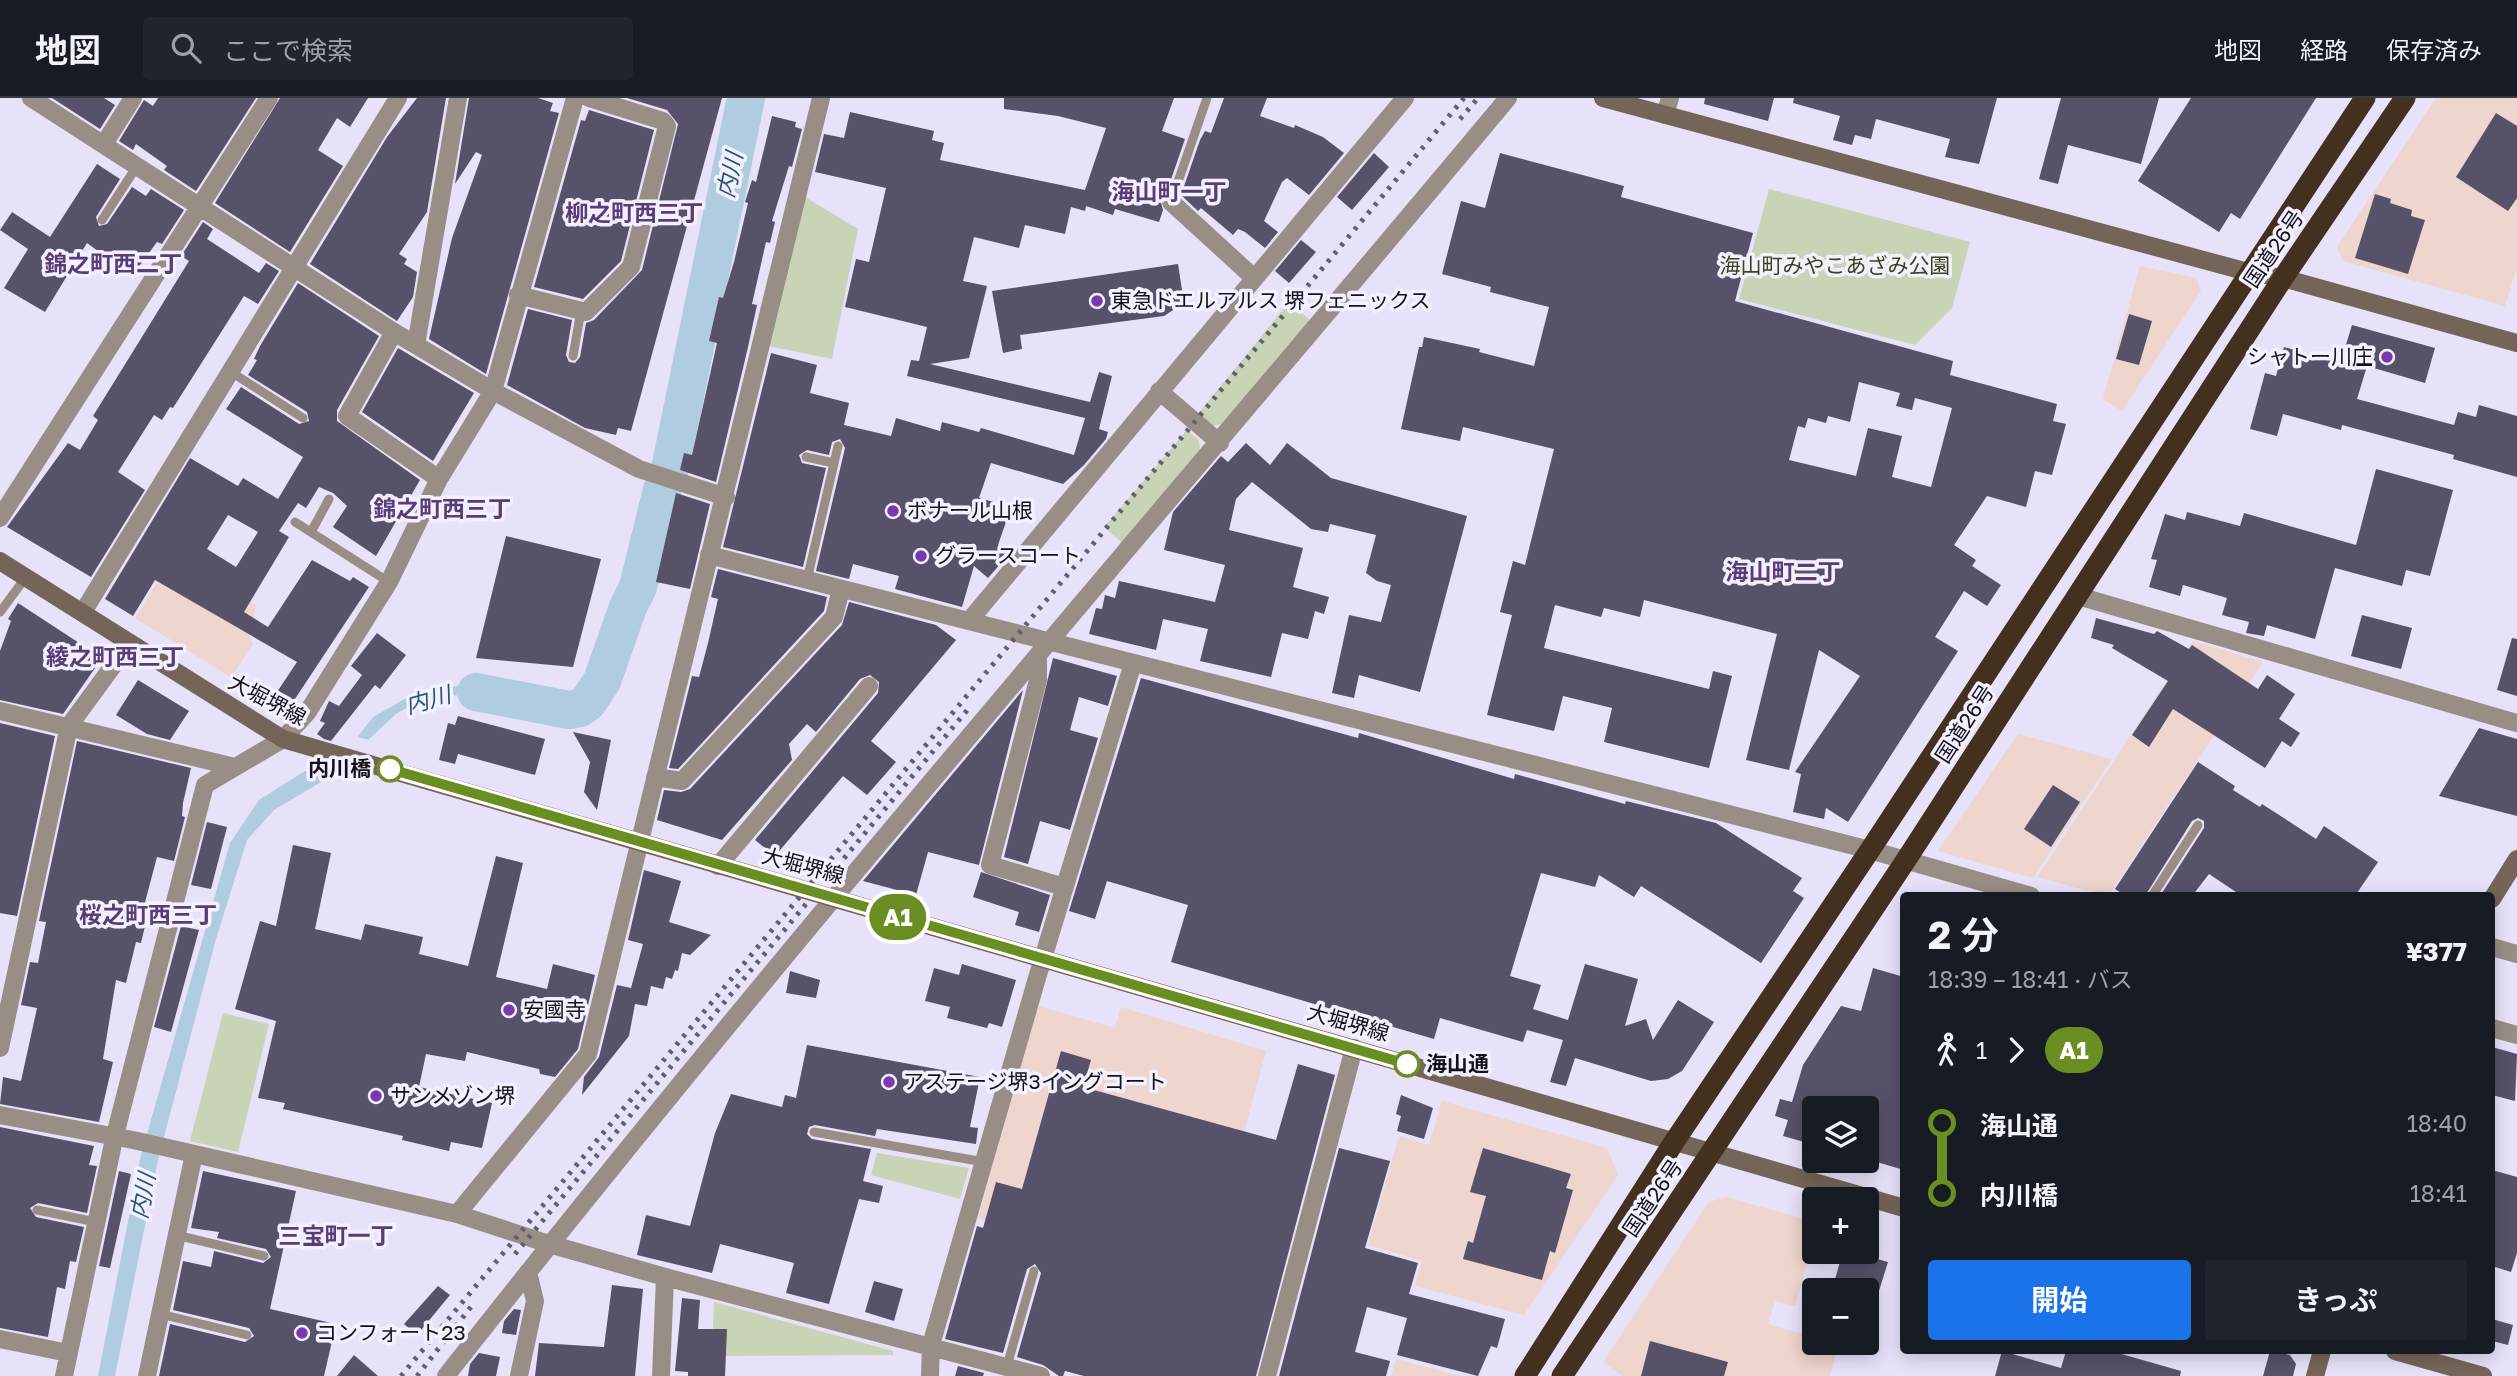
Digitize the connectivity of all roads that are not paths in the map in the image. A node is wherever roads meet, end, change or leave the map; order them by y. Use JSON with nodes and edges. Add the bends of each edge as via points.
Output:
{"nodes":[{"id":1,"x":31,"y":98,"type":"edge"},
{"id":2,"x":133,"y":98,"type":"edge"},
{"id":3,"x":269,"y":98,"type":"edge"},
{"id":4,"x":398,"y":98,"type":"edge"},
{"id":5,"x":458,"y":98,"type":"edge"},
{"id":6,"x":575,"y":98,"type":"edge"},
{"id":7,"x":589,"y":98,"type":"edge"},
{"id":8,"x":821,"y":98,"type":"edge"},
{"id":9,"x":1207,"y":98,"type":"edge"},
{"id":10,"x":1405,"y":98,"type":"edge"},
{"id":11,"x":1508,"y":98,"type":"edge"},
{"id":12,"x":1603,"y":98,"type":"edge"},
{"id":13,"x":2365,"y":98,"type":"edge"},
{"id":14,"x":2405,"y":98,"type":"edge"},
{"id":15,"x":1667,"y":107,"type":"edge"},
{"id":16,"x":104,"y":144,"type":"junction"},
{"id":17,"x":137,"y":166,"type":"junction"},
{"id":18,"x":1171,"y":202,"type":"joint"},
{"id":19,"x":201,"y":209,"type":"junction"},
{"id":20,"x":102,"y":220,"type":"dead end"},
{"id":21,"x":295,"y":269,"type":"junction"},
{"id":22,"x":2248,"y":272,"type":"junction"},
{"id":23,"x":1253,"y":277,"type":"junction"},
{"id":24,"x":2283,"y":278,"type":"junction"},
{"id":25,"x":519,"y":295,"type":"junction"},
{"id":26,"x":581,"y":311,"type":"junction"},
{"id":27,"x":394,"y":332,"type":"junction"},
{"id":28,"x":2517,"y":343,"type":"edge"},
{"id":29,"x":416,"y":345,"type":"junction"},
{"id":30,"x":573,"y":356,"type":"dead end"},
{"id":31,"x":231,"y":372,"type":"junction"},
{"id":32,"x":493,"y":391,"type":"junction"},
{"id":33,"x":1159,"y":391,"type":"junction"},
{"id":34,"x":303,"y":418,"type":"dead end"},
{"id":35,"x":1220,"y":443,"type":"junction"},
{"id":36,"x":838,"y":446,"type":"dead end"},
{"id":37,"x":806,"y":457,"type":"dead end"},
{"id":38,"x":834,"y":463,"type":"junction"},
{"id":39,"x":439,"y":479,"type":"junction"},
{"id":40,"x":726,"y":497,"type":"junction"},
{"id":41,"x":329,"y":499,"type":"dead end"},
{"id":42,"x":0,"y":518,"type":"edge"},
{"id":43,"x":295,"y":522,"type":"dead end"},
{"id":44,"x":311,"y":532,"type":"junction"},
{"id":45,"x":709,"y":555,"type":"junction"},
{"id":46,"x":0,"y":561,"type":"edge"},
{"id":47,"x":26,"y":577,"type":"junction"},
{"id":48,"x":807,"y":580,"type":"junction"},
{"id":49,"x":389,"y":582,"type":"junction"},
{"id":50,"x":841,"y":589,"type":"junction"},
{"id":51,"x":2078,"y":596,"type":"junction"},
{"id":52,"x":0,"y":612,"type":"edge"},
{"id":53,"x":83,"y":612,"type":"junction"},
{"id":54,"x":969,"y":621,"type":"junction"},
{"id":55,"x":1051,"y":642,"type":"junction"},
{"id":56,"x":129,"y":644,"type":"junction"},
{"id":57,"x":1038,"y":656,"type":"junction"},
{"id":58,"x":1133,"y":663,"type":"junction"},
{"id":59,"x":869,"y":686,"type":"dead end"},
{"id":60,"x":0,"y":711,"type":"edge"},
{"id":61,"x":2517,"y":723,"type":"edge"},
{"id":62,"x":69,"y":726,"type":"junction"},
{"id":63,"x":283,"y":739,"type":"junction"},
{"id":64,"x":235,"y":767,"type":"junction"},
{"id":65,"x":655,"y":778,"type":"junction"},
{"id":66,"x":2198,"y":825,"type":"dead end"},
{"id":67,"x":639,"y":844,"type":"junction"},
{"id":68,"x":1870,"y":850,"type":"junction"},
{"id":69,"x":2517,"y":859,"type":"edge"},
{"id":70,"x":1906,"y":860,"type":"junction"},
{"id":71,"x":718,"y":866,"type":"junction"},
{"id":72,"x":1064,"y":887,"type":"junction"},
{"id":73,"x":2017,"y":892,"type":"edge"},
{"id":74,"x":2155,"y":892,"type":"edge"},
{"id":75,"x":2495,"y":894,"type":"edge"},
{"id":76,"x":833,"y":897,"type":"junction"},
{"id":77,"x":2495,"y":948,"type":"edge"},
{"id":78,"x":2517,"y":954,"type":"edge"},
{"id":79,"x":1042,"y":959,"type":"junction"},
{"id":80,"x":2495,"y":1029,"type":"edge"},
{"id":81,"x":2517,"y":1035,"type":"edge"},
{"id":82,"x":0,"y":1048,"type":"edge"},
{"id":83,"x":1354,"y":1048,"type":"junction"},
{"id":84,"x":0,"y":1115,"type":"edge"},
{"id":85,"x":814,"y":1132,"type":"dead end"},
{"id":86,"x":114,"y":1139,"type":"junction"},
{"id":87,"x":1674,"y":1142,"type":"junction"},
{"id":88,"x":194,"y":1154,"type":"junction"},
{"id":89,"x":1712,"y":1154,"type":"junction"},
{"id":90,"x":984,"y":1162,"type":"junction"},
{"id":91,"x":1900,"y":1207,"type":"edge"},
{"id":92,"x":37,"y":1210,"type":"dead end"},
{"id":93,"x":457,"y":1214,"type":"junction"},
{"id":94,"x":96,"y":1222,"type":"junction"},
{"id":95,"x":176,"y":1235,"type":"junction"},
{"id":96,"x":549,"y":1244,"type":"junction"},
{"id":97,"x":264,"y":1256,"type":"dead end"},
{"id":98,"x":1034,"y":1271,"type":"dead end"},
{"id":99,"x":528,"y":1272,"type":"junction"},
{"id":100,"x":665,"y":1277,"type":"junction"},
{"id":101,"x":160,"y":1314,"type":"junction"},
{"id":102,"x":247,"y":1335,"type":"dead end"},
{"id":103,"x":0,"y":1339,"type":"edge"},
{"id":104,"x":931,"y":1345,"type":"junction"},
{"id":105,"x":68,"y":1353,"type":"junction"},
{"id":106,"x":2321,"y":1354,"type":"edge"},
{"id":107,"x":2406,"y":1354,"type":"edge"},
{"id":108,"x":1007,"y":1366,"type":"junction"},
{"id":109,"x":64,"y":1376,"type":"edge"},
{"id":110,"x":146,"y":1376,"type":"edge"},
{"id":111,"x":446,"y":1376,"type":"edge"},
{"id":112,"x":519,"y":1376,"type":"edge"},
{"id":113,"x":661,"y":1376,"type":"edge"},
{"id":114,"x":930,"y":1376,"type":"edge"},
{"id":115,"x":1041,"y":1376,"type":"edge"},
{"id":116,"x":1267,"y":1376,"type":"edge"},
{"id":117,"x":1525,"y":1376,"type":"edge"},
{"id":118,"x":1562,"y":1376,"type":"edge"},
{"id":119,"x":2315,"y":1376,"type":"edge"},
{"id":120,"x":2483,"y":1376,"type":"edge"}],
"edges":[{"from":1,"to":16,"type":"street"},
{"from":2,"to":16,"type":"street"},
{"from":3,"to":19,"type":"street"},
{"from":4,"to":21,"type":"street"},
{"from":5,"to":29,"type":"street"},
{"from":6,"to":25,"type":"street"},
{"from":7,"to":26,"type":"street","via":[[667,126],[631,267],[586,312]]},
{"from":8,"to":40,"type":"street"},
{"from":9,"to":18,"type":"lane"},
{"from":10,"to":23,"type":"street"},
{"from":11,"to":35,"type":"street"},
{"from":12,"to":15,"type":"main road"},
{"from":13,"to":22,"type":"highway","name":"国道26号"},
{"from":14,"to":24,"type":"highway","name":"国道26号"},
{"from":15,"to":22,"type":"main road"},
{"from":16,"to":17,"type":"street"},
{"from":17,"to":19,"type":"street"},
{"from":17,"to":20,"type":"lane"},
{"from":18,"to":23,"type":"street"},
{"from":19,"to":21,"type":"street"},
{"from":19,"to":42,"type":"street"},
{"from":21,"to":27,"type":"street"},
{"from":21,"to":31,"type":"street"},
{"from":22,"to":24,"type":"main road"},
{"from":22,"to":68,"type":"highway","name":"国道26号"},
{"from":23,"to":33,"type":"street"},
{"from":24,"to":28,"type":"main road"},
{"from":24,"to":51,"type":"highway","name":"国道26号"},
{"from":25,"to":26,"type":"street"},
{"from":25,"to":32,"type":"street"},
{"from":26,"to":30,"type":"lane"},
{"from":27,"to":29,"type":"street"},
{"from":27,"to":39,"type":"street","via":[[347,416]]},
{"from":29,"to":32,"type":"street"},
{"from":31,"to":34,"type":"lane"},
{"from":31,"to":53,"type":"street"},
{"from":32,"to":39,"type":"street"},
{"from":32,"to":40,"type":"street","via":[[639,469]]},
{"from":33,"to":35,"type":"street"},
{"from":33,"to":54,"type":"street"},
{"from":35,"to":55,"type":"street"},
{"from":36,"to":38,"type":"lane"},
{"from":37,"to":38,"type":"lane"},
{"from":38,"to":48,"type":"lane"},
{"from":39,"to":49,"type":"street"},
{"from":40,"to":45,"type":"street"},
{"from":41,"to":44,"type":"lane"},
{"from":43,"to":44,"type":"lane"},
{"from":44,"to":49,"type":"lane"},
{"from":45,"to":48,"type":"street"},
{"from":45,"to":65,"type":"street"},
{"from":46,"to":47,"type":"main road","name":"大堀堺線"},
{"from":47,"to":52,"type":"lane"},
{"from":47,"to":53,"type":"main road","name":"大堀堺線"},
{"from":48,"to":50,"type":"street"},
{"from":49,"to":63,"type":"street","via":[[307,713]]},
{"from":50,"to":54,"type":"street"},
{"from":50,"to":65,"type":"street","via":[[834,617],[682,781]]},
{"from":51,"to":61,"type":"street"},
{"from":51,"to":70,"type":"highway","name":"国道26号"},
{"from":53,"to":56,"type":"main road","name":"大堀堺線"},
{"from":54,"to":55,"type":"street"},
{"from":55,"to":57,"type":"street"},
{"from":55,"to":58,"type":"street"},
{"from":56,"to":62,"type":"street"},
{"from":56,"to":63,"type":"main road","name":"大堀堺線"},
{"from":57,"to":72,"type":"street","via":[[1038,680],[990,866]]},
{"from":57,"to":76,"type":"street"},
{"from":58,"to":68,"type":"street"},
{"from":58,"to":72,"type":"street"},
{"from":59,"to":71,"type":"street"},
{"from":60,"to":62,"type":"street"},
{"from":62,"to":64,"type":"street"},
{"from":62,"to":82,"type":"street"},
{"from":63,"to":64,"type":"street"},
{"from":63,"to":67,"type":"main road","name":"大堀堺線"},
{"from":64,"to":86,"type":"street","via":[[205,785]]},
{"from":65,"to":67,"type":"street"},
{"from":66,"to":74,"type":"lane"},
{"from":67,"to":71,"type":"main road","name":"大堀堺線"},
{"from":67,"to":93,"type":"street","via":[[588,1054]]},
{"from":68,"to":70,"type":"street"},
{"from":68,"to":87,"type":"highway","name":"国道26号"},
{"from":69,"to":75,"type":"main road"},
{"from":70,"to":73,"type":"street"},
{"from":70,"to":89,"type":"highway","name":"国道26号"},
{"from":71,"to":76,"type":"main road","name":"大堀堺線"},
{"from":72,"to":79,"type":"street"},
{"from":76,"to":79,"type":"main road","name":"大堀堺線"},
{"from":76,"to":96,"type":"street"},
{"from":77,"to":78,"type":"street"},
{"from":79,"to":83,"type":"main road","name":"大堀堺線"},
{"from":79,"to":90,"type":"street"},
{"from":80,"to":81,"type":"street"},
{"from":83,"to":87,"type":"main road","name":"大堀堺線"},
{"from":83,"to":116,"type":"street"},
{"from":84,"to":86,"type":"street"},
{"from":85,"to":90,"type":"lane"},
{"from":86,"to":88,"type":"street"},
{"from":86,"to":94,"type":"street"},
{"from":87,"to":89,"type":"main road","name":"大堀堺線"},
{"from":87,"to":117,"type":"highway","name":"国道26号"},
{"from":88,"to":93,"type":"street"},
{"from":88,"to":95,"type":"street"},
{"from":89,"to":91,"type":"main road","name":"大堀堺線"},
{"from":89,"to":118,"type":"highway","name":"国道26号"},
{"from":90,"to":104,"type":"street"},
{"from":92,"to":94,"type":"lane"},
{"from":93,"to":96,"type":"street"},
{"from":94,"to":105,"type":"street"},
{"from":95,"to":97,"type":"lane"},
{"from":95,"to":101,"type":"street"},
{"from":96,"to":99,"type":"street"},
{"from":96,"to":100,"type":"street"},
{"from":98,"to":108,"type":"lane"},
{"from":99,"to":111,"type":"street"},
{"from":99,"to":112,"type":"street","via":[[535,1301]]},
{"from":100,"to":104,"type":"street"},
{"from":100,"to":113,"type":"street"},
{"from":101,"to":102,"type":"lane"},
{"from":101,"to":110,"type":"street"},
{"from":103,"to":105,"type":"street"},
{"from":104,"to":108,"type":"street"},
{"from":104,"to":114,"type":"street"},
{"from":105,"to":109,"type":"street"},
{"from":106,"to":119,"type":"main road"},
{"from":107,"to":120,"type":"main road"},
{"from":108,"to":115,"type":"street"}]}
